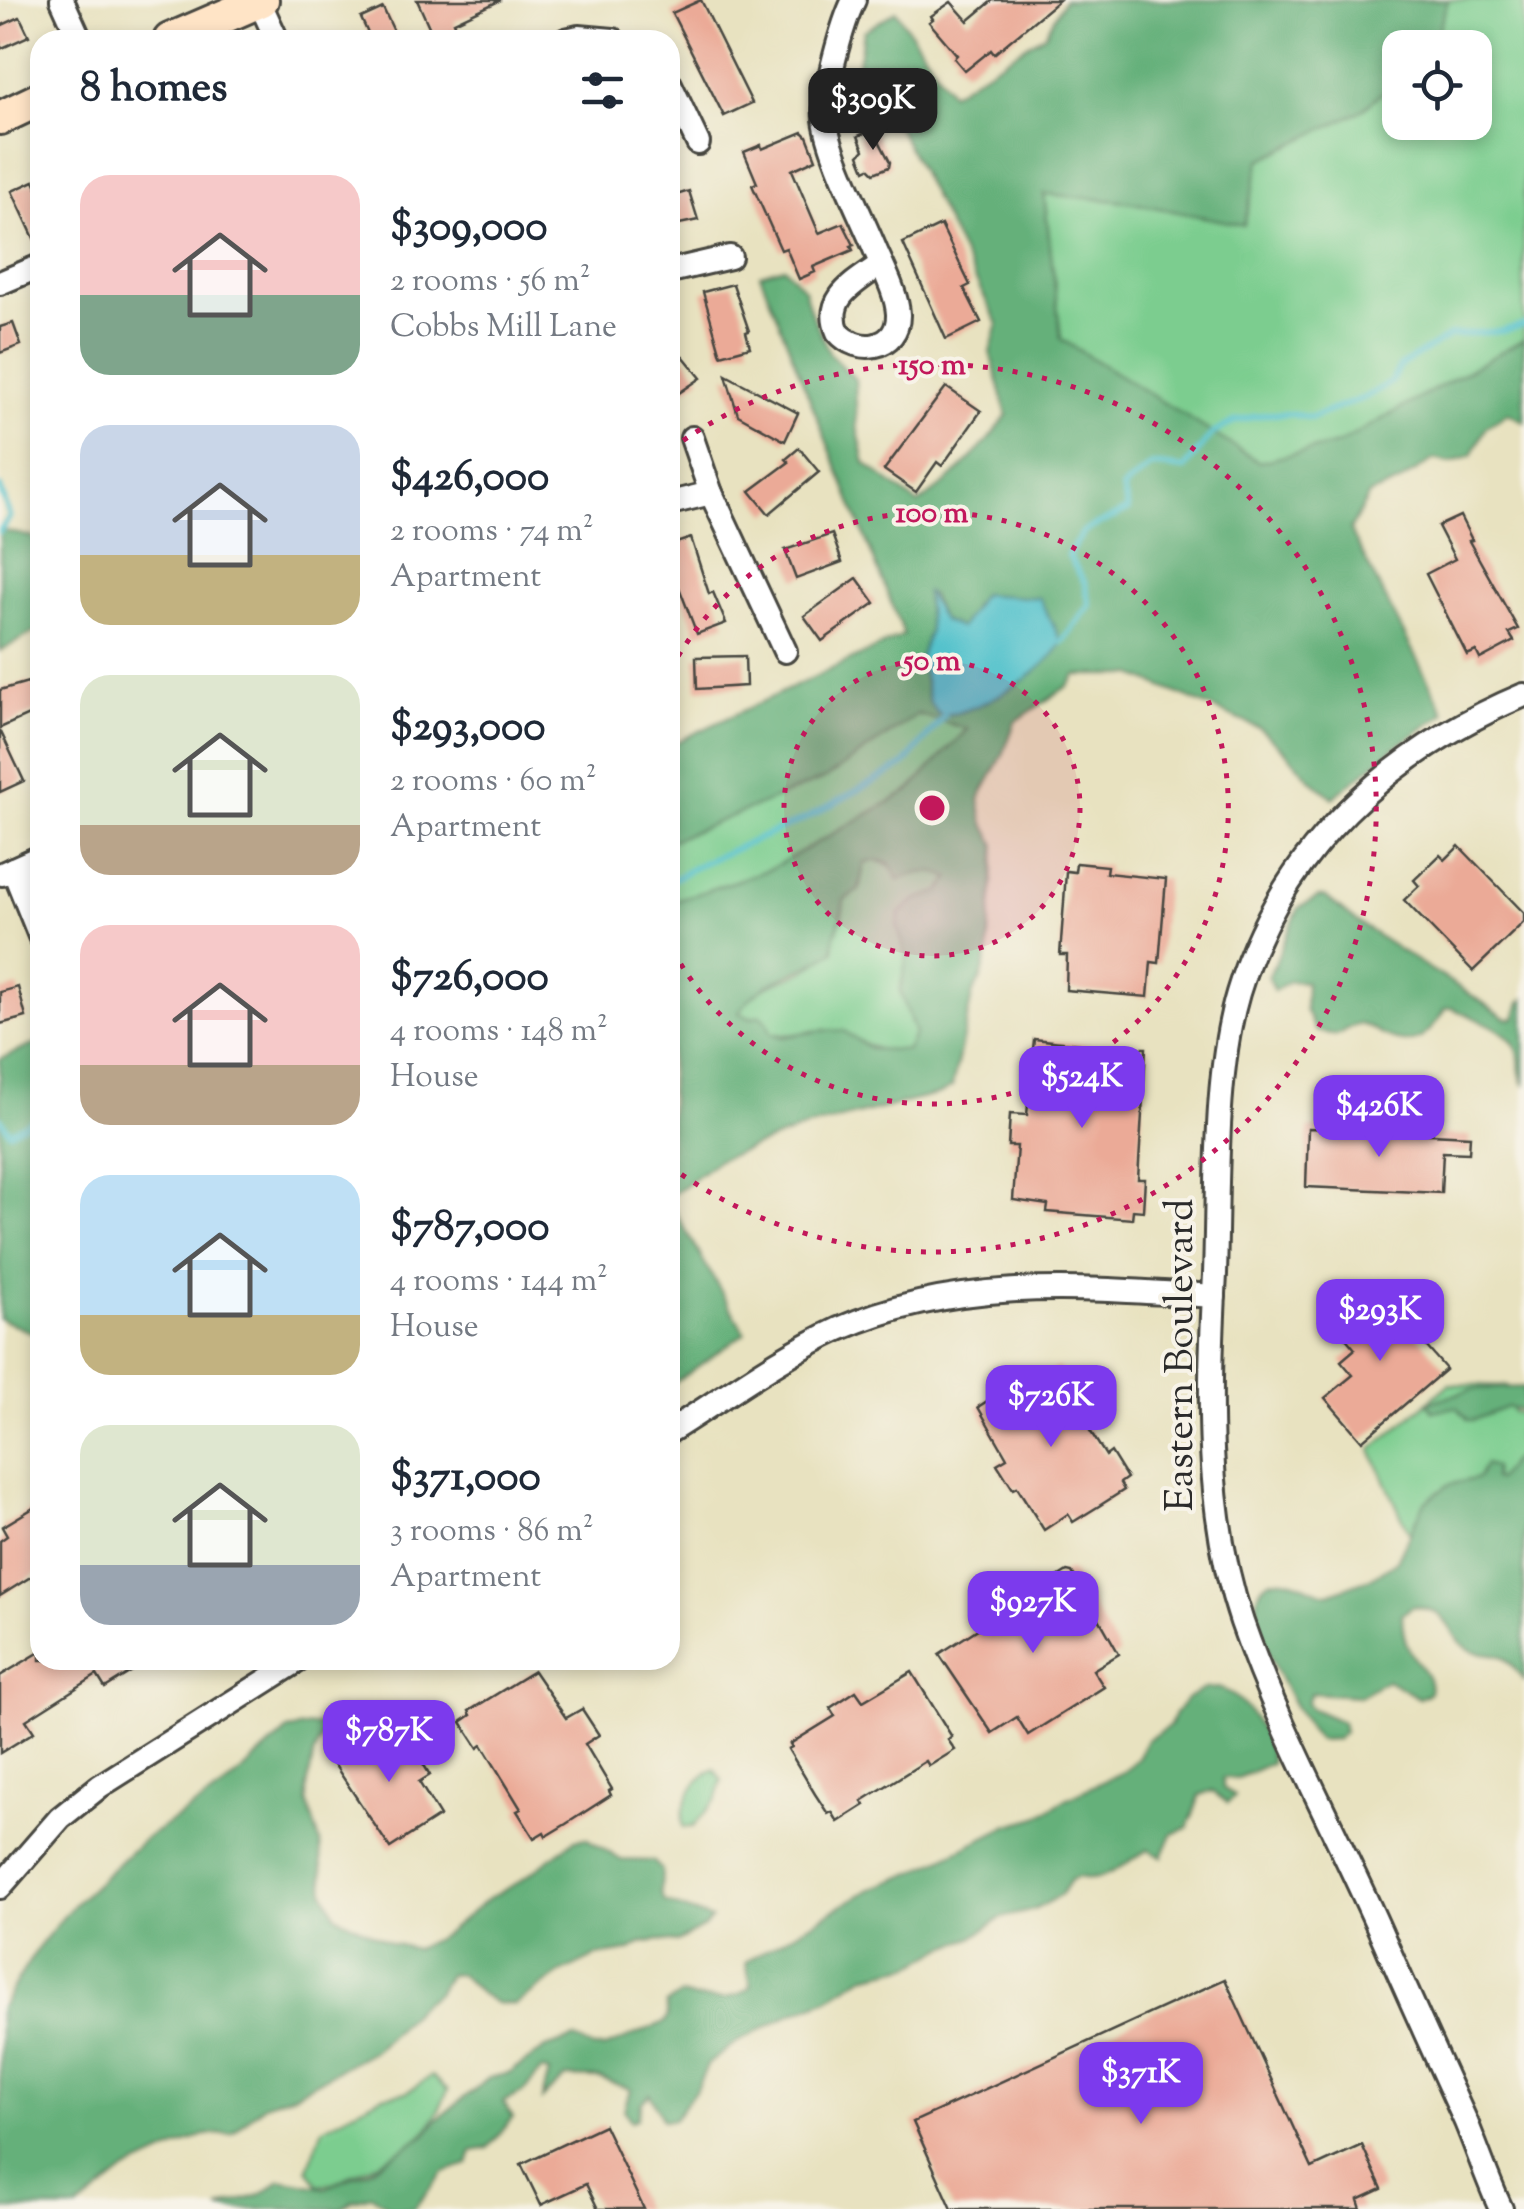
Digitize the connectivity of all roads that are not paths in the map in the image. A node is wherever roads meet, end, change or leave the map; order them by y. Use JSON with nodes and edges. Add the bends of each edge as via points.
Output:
{"nodes":[{"id":1,"x":62,"y":0,"type":"edge"},
{"id":2,"x":854,"y":0,"type":"edge"},
{"id":3,"x":261,"y":1,"type":"edge"},
{"id":4,"x":76,"y":30,"type":"edge"},
{"id":5,"x":193,"y":30,"type":"edge"},
{"id":6,"x":273,"y":30,"type":"edge"},
{"id":7,"x":30,"y":104,"type":"edge"},
{"id":8,"x":680,"y":105,"type":"edge"},
{"id":9,"x":0,"y":118,"type":"edge"},
{"id":10,"x":698,"y":142,"type":"dead end"},
{"id":11,"x":730,"y":257,"type":"dead end"},
{"id":12,"x":881,"y":264,"type":"dead end"},
{"id":13,"x":30,"y":270,"type":"edge"},
{"id":14,"x":680,"y":270,"type":"edge"},
{"id":15,"x":0,"y":283,"type":"edge"},
{"id":16,"x":692,"y":438,"type":"dead end"},
{"id":17,"x":711,"y":493,"type":"junction"},
{"id":18,"x":680,"y":500,"type":"edge"},
{"id":19,"x":785,"y":651,"type":"dead end"},
{"id":20,"x":1524,"y":695,"type":"edge"},
{"id":21,"x":30,"y":862,"type":"edge"},
{"id":22,"x":7,"y":872,"type":"edge"},
{"id":23,"x":30,"y":917,"type":"edge"},
{"id":24,"x":1214,"y":1296,"type":"junction"},
{"id":25,"x":680,"y":1425,"type":"edge"},
{"id":26,"x":284,"y":1670,"type":"edge"},
{"id":27,"x":0,"y":1887,"type":"edge"},
{"id":28,"x":1501,"y":2209,"type":"edge"}],
"edges":[{"from":1,"to":4,"type":"street"},
{"from":2,"to":12,"type":"street","via":[[842,23],[824,116]]},
{"from":3,"to":5,"type":"main road"},
{"from":3,"to":6,"type":"street"},
{"from":7,"to":9,"type":"main road"},
{"from":8,"to":10,"type":"street"},
{"from":11,"to":14,"type":"street"},
{"from":13,"to":15,"type":"street"},
{"from":16,"to":17,"type":"street"},
{"from":17,"to":18,"type":"street"},
{"from":17,"to":19,"type":"street"},
{"from":20,"to":24,"type":"street","name":"Eastern Boulevard","via":[[1431,740],[1368,788],[1286,889],[1238,994],[1224,1071]]},
{"from":21,"to":22,"type":"street"},
{"from":22,"to":23,"type":"street"},
{"from":24,"to":25,"type":"street","via":[[1039,1288],[934,1298],[838,1330]]},
{"from":24,"to":28,"type":"street","name":"Eastern Boulevard","via":[[1214,1487],[1242,1622]]},
{"from":26,"to":27,"type":"street","via":[[100,1786],[48,1830]]}]}
